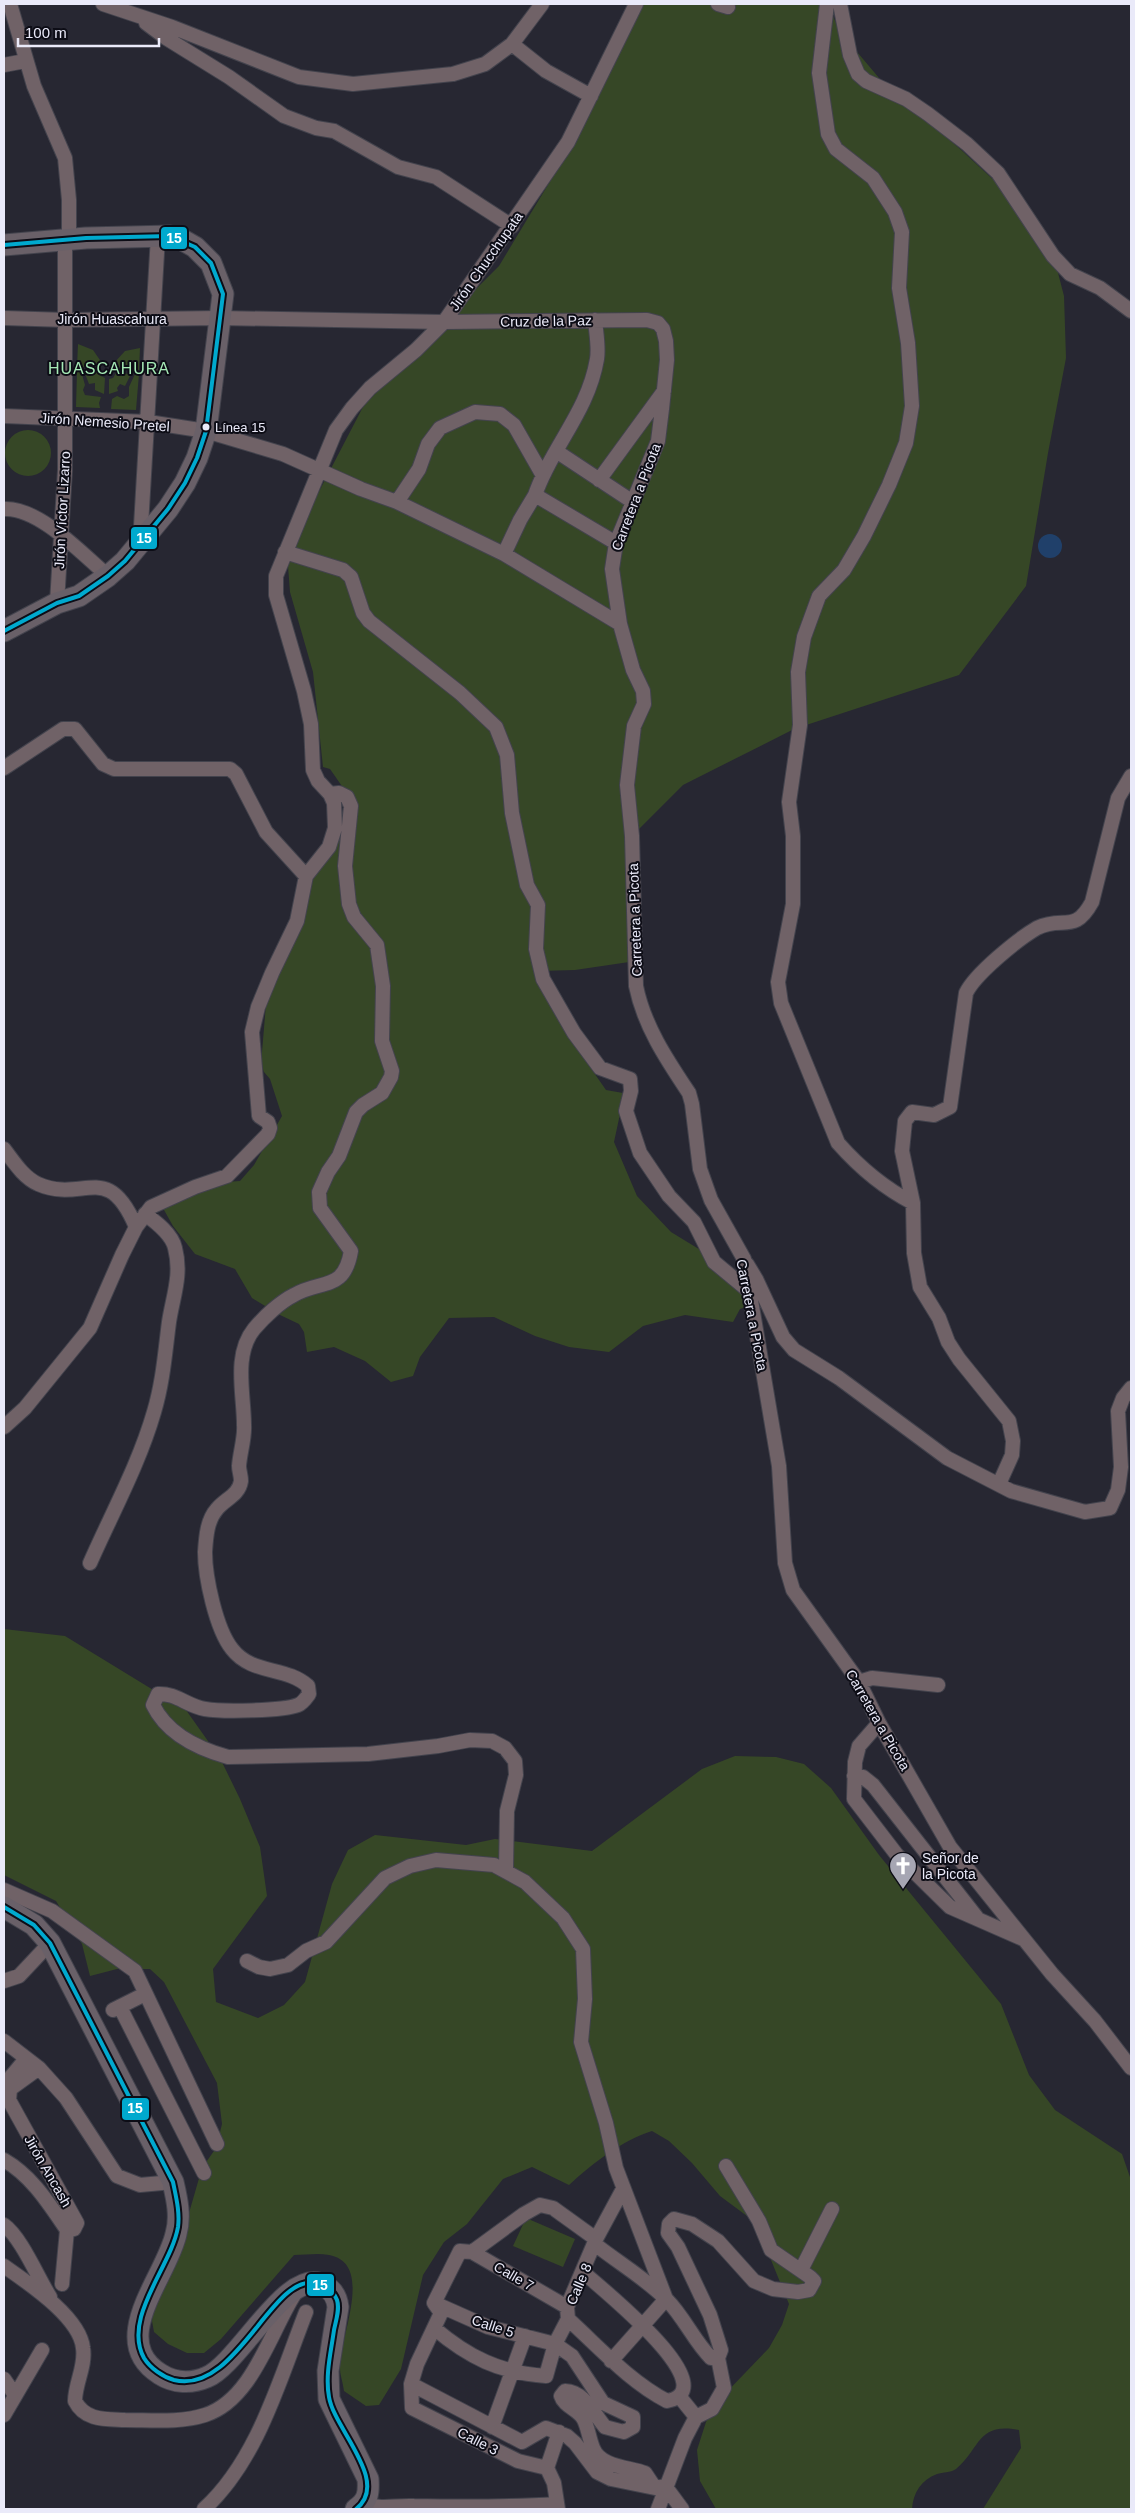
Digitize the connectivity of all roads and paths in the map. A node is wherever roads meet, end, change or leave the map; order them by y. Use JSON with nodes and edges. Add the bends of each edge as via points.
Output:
{"nodes":[{"id":1,"x":10,"y":4,"type":"edge"},
{"id":2,"x":103,"y":4,"type":"edge"},
{"id":3,"x":542,"y":4,"type":"edge"},
{"id":4,"x":636,"y":4,"type":"edge"},
{"id":5,"x":827,"y":4,"type":"edge"},
{"id":6,"x":840,"y":4,"type":"edge"},
{"id":7,"x":140,"y":18,"type":"junction"},
{"id":8,"x":512,"y":44,"type":"junction"},
{"id":9,"x":25,"y":60,"type":"junction"},
{"id":10,"x":4,"y":65,"type":"edge"},
{"id":11,"x":591,"y":96,"type":"junction"},
{"id":12,"x":512,"y":226,"type":"junction"},
{"id":13,"x":158,"y":236,"type":"junction"},
{"id":14,"x":67,"y":240,"type":"junction"},
{"id":15,"x":4,"y":245,"type":"edge"},
{"id":16,"x":1131,"y":311,"type":"edge"},
{"id":17,"x":4,"y":318,"type":"edge"},
{"id":18,"x":220,"y":318,"type":"junction"},
{"id":19,"x":154,"y":319,"type":"junction"},
{"id":20,"x":66,"y":320,"type":"junction"},
{"id":21,"x":595,"y":320,"type":"junction"},
{"id":22,"x":647,"y":320,"type":"joint"},
{"id":23,"x":444,"y":322,"type":"junction"},
{"id":24,"x":664,"y":390,"type":"junction"},
{"id":25,"x":4,"y":416,"type":"edge"},
{"id":26,"x":65,"y":418,"type":"junction"},
{"id":27,"x":148,"y":422,"type":"junction"},
{"id":28,"x":206,"y":431,"type":"junction"},
{"id":29,"x":556,"y":451,"type":"junction"},
{"id":30,"x":319,"y":472,"type":"junction"},
{"id":31,"x":542,"y":474,"type":"junction"},
{"id":32,"x":599,"y":480,"type":"junction"},
{"id":33,"x":535,"y":495,"type":"junction"},
{"id":34,"x":397,"y":502,"type":"junction"},
{"id":35,"x":633,"y":502,"type":"junction"},
{"id":36,"x":4,"y":509,"type":"edge"},
{"id":37,"x":61,"y":536,"type":"junction"},
{"id":38,"x":140,"y":543,"type":"junction"},
{"id":39,"x":616,"y":543,"type":"junction"},
{"id":40,"x":285,"y":552,"type":"junction"},
{"id":41,"x":504,"y":554,"type":"junction"},
{"id":42,"x":108,"y":576,"type":"junction"},
{"id":43,"x":58,"y":603,"type":"junction"},
{"id":44,"x":620,"y":624,"type":"junction"},
{"id":45,"x":4,"y":631,"type":"edge"},
{"id":46,"x":4,"y":768,"type":"edge"},
{"id":47,"x":1131,"y":776,"type":"edge"},
{"id":48,"x":330,"y":794,"type":"junction"},
{"id":49,"x":306,"y":876,"type":"junction"},
{"id":50,"x":4,"y":1149,"type":"edge"},
{"id":51,"x":913,"y":1203,"type":"junction"},
{"id":52,"x":146,"y":1214,"type":"junction"},
{"id":53,"x":136,"y":1227,"type":"junction"},
{"id":54,"x":744,"y":1259,"type":"junction"},
{"id":55,"x":749,"y":1291,"type":"junction"},
{"id":56,"x":1131,"y":1388,"type":"edge"},
{"id":57,"x":4,"y":1426,"type":"edge"},
{"id":58,"x":999,"y":1484,"type":"junction"},
{"id":59,"x":90,"y":1563,"type":"dead end"},
{"id":60,"x":859,"y":1682,"type":"junction"},
{"id":61,"x":938,"y":1685,"type":"dead end"},
{"id":62,"x":879,"y":1723,"type":"junction"},
{"id":63,"x":854,"y":1776,"type":"junction"},
{"id":64,"x":506,"y":1869,"type":"junction"},
{"id":65,"x":4,"y":1890,"type":"edge"},
{"id":66,"x":4,"y":1907,"type":"edge"},
{"id":67,"x":978,"y":1919,"type":"junction"},
{"id":68,"x":1025,"y":1940,"type":"junction"},
{"id":69,"x":50,"y":1943,"type":"junction"},
{"id":70,"x":247,"y":1961,"type":"dead end"},
{"id":71,"x":5,"y":1978,"type":"edge"},
{"id":72,"x":144,"y":1994,"type":"junction"},
{"id":73,"x":4,"y":2041,"type":"edge"},
{"id":74,"x":25,"y":2060,"type":"junction"},
{"id":75,"x":39,"y":2068,"type":"junction"},
{"id":76,"x":1131,"y":2068,"type":"edge"},
{"id":77,"x":5,"y":2083,"type":"edge"},
{"id":78,"x":217,"y":2144,"type":"dead end"},
{"id":79,"x":4,"y":2160,"type":"edge"},
{"id":80,"x":726,"y":2166,"type":"dead end"},
{"id":81,"x":204,"y":2173,"type":"dead end"},
{"id":82,"x":172,"y":2182,"type":"junction"},
{"id":83,"x":623,"y":2189,"type":"junction"},
{"id":84,"x":832,"y":2209,"type":"dead end"},
{"id":85,"x":4,"y":2226,"type":"edge"},
{"id":86,"x":67,"y":2230,"type":"junction"},
{"id":87,"x":596,"y":2242,"type":"junction"},
{"id":88,"x":466,"y":2252,"type":"junction"},
{"id":89,"x":4,"y":2266,"type":"edge"},
{"id":90,"x":801,"y":2270,"type":"junction"},
{"id":91,"x":583,"y":2272,"type":"junction"},
{"id":92,"x":62,"y":2284,"type":"dead end"},
{"id":93,"x":301,"y":2285,"type":"junction"},
{"id":94,"x":666,"y":2299,"type":"junction"},
{"id":95,"x":434,"y":2303,"type":"junction"},
{"id":96,"x":55,"y":2306,"type":"junction"},
{"id":97,"x":306,"y":2312,"type":"dead end"},
{"id":98,"x":568,"y":2313,"type":"junction"},
{"id":99,"x":641,"y":2325,"type":"junction"},
{"id":100,"x":434,"y":2328,"type":"junction"},
{"id":101,"x":525,"y":2336,"type":"junction"},
{"id":102,"x":555,"y":2344,"type":"junction"},
{"id":103,"x":42,"y":2350,"type":"dead end"},
{"id":104,"x":718,"y":2358,"type":"junction"},
{"id":105,"x":611,"y":2361,"type":"junction"},
{"id":106,"x":513,"y":2370,"type":"junction"},
{"id":107,"x":4,"y":2379,"type":"edge"},
{"id":108,"x":411,"y":2384,"type":"junction"},
{"id":109,"x":15,"y":2395,"type":"junction"},
{"id":110,"x":679,"y":2396,"type":"junction"},
{"id":111,"x":4,"y":2415,"type":"edge"},
{"id":112,"x":696,"y":2417,"type":"junction"},
{"id":113,"x":492,"y":2427,"type":"junction"},
{"id":114,"x":559,"y":2432,"type":"junction"},
{"id":115,"x":547,"y":2468,"type":"junction"},
{"id":116,"x":660,"y":2487,"type":"junction"},
{"id":117,"x":520,"y":2507,"type":"edge"},
{"id":118,"x":558,"y":2507,"type":"edge"},
{"id":119,"x":370,"y":2508,"type":"edge"},
{"id":120,"x":449,"y":2508,"type":"edge"},
{"id":121,"x":204,"y":2509,"type":"edge"},
{"id":122,"x":658,"y":2509,"type":"edge"},
{"id":123,"x":682,"y":2509,"type":"edge"}],
"edges":[{"from":1,"to":9,"type":"street","name":"Jirón Víctor Lizarro"},
{"from":2,"to":7,"type":"street"},
{"from":3,"to":8,"type":"street"},
{"from":4,"to":11,"type":"street","name":"Jirón Chucchupata"},
{"from":5,"to":51,"type":"street","via":[[819,73],[828,134],[836,149],[873,178],[895,212],[902,232],[899,288],[908,343],[912,406],[906,443],[889,485],[844,570],[819,596],[804,638],[798,672],[800,724],[789,802],[793,836],[793,904],[778,982],[781,1003],[838,1143],[853,1160],[892,1192]]},
{"from":6,"to":16,"type":"street","via":[[850,55],[858,74],[866,82],[913,104],[967,144],[998,173],[1053,256],[1070,274],[1100,288]]},
{"from":7,"to":8,"type":"street","via":[[172,27],[299,77],[353,84],[453,74],[485,64]]},
{"from":7,"to":12,"type":"street","via":[[284,116],[334,131],[398,167],[436,177]]},
{"from":8,"to":11,"type":"street","via":[[546,71]]},
{"from":9,"to":10,"type":"street"},
{"from":9,"to":14,"type":"street","name":"Jirón Víctor Lizarro","via":[[65,158],[69,200]]},
{"from":11,"to":12,"type":"street","name":"Jirón Chucchupata","via":[[568,142]]},
{"from":12,"to":23,"type":"street","name":"Jirón Chucchupata","via":[[482,264]]},
{"from":13,"to":14,"type":"highway"},
{"from":13,"to":18,"type":"highway","via":[[181,239],[195,247],[210,263],[223,294]]},
{"from":13,"to":19,"type":"street"},
{"from":14,"to":15,"type":"highway"},
{"from":14,"to":20,"type":"street","name":"Jirón Víctor Lizarro"},
{"from":17,"to":20,"type":"street","name":"Jirón Huascahura"},
{"from":18,"to":19,"type":"street","name":"Jirón Huascahura"},
{"from":18,"to":23,"type":"street","name":"Jirón Chucchupata"},
{"from":18,"to":28,"type":"highway"},
{"from":19,"to":20,"type":"street","name":"Jirón Huascahura"},
{"from":19,"to":27,"type":"street"},
{"from":20,"to":26,"type":"street","name":"Jirón Víctor Lizarro"},
{"from":21,"to":22,"type":"street","name":"Cruz de la Paz"},
{"from":21,"to":23,"type":"street","name":"Cruz de la Paz"},
{"from":21,"to":29,"type":"street","via":[[598,357],[586,400]]},
{"from":22,"to":24,"type":"street","name":"Carretera a Picota","via":[[658,323],[663,329],[667,360]]},
{"from":23,"to":30,"type":"street","via":[[352,408],[336,430]]},
{"from":24,"to":32,"type":"street"},
{"from":24,"to":35,"type":"street","name":"Carretera a Picota","via":[[658,441]]},
{"from":25,"to":26,"type":"street","name":"Jirón Nemesio Pretel"},
{"from":26,"to":27,"type":"street","name":"Jirón Nemesio Pretel"},
{"from":26,"to":37,"type":"street","name":"Jirón Víctor Lizarro"},
{"from":27,"to":28,"type":"street","name":"Jirón Nemesio Pretel"},
{"from":27,"to":38,"type":"street"},
{"from":28,"to":30,"type":"street","name":"Jirón Nemesio Pretel","via":[[283,454]]},
{"from":28,"to":38,"type":"highway","via":[[185,483]]},
{"from":29,"to":31,"type":"street"},
{"from":29,"to":32,"type":"street"},
{"from":30,"to":34,"type":"street","name":"Jirón Nemesio Pretel"},
{"from":30,"to":40,"type":"street"},
{"from":31,"to":33,"type":"street"},
{"from":31,"to":34,"type":"street","via":[[514,426],[500,414],[475,412],[440,428]]},
{"from":32,"to":35,"type":"street"},
{"from":33,"to":39,"type":"street"},
{"from":33,"to":41,"type":"street"},
{"from":34,"to":41,"type":"street","name":"Jirón Nemesio Pretel"},
{"from":35,"to":39,"type":"street","name":"Carretera a Picota"},
{"from":36,"to":37,"type":"street","via":[[12,508],[33,516]]},
{"from":37,"to":42,"type":"street"},
{"from":37,"to":43,"type":"street","name":"Jirón Víctor Lizarro"},
{"from":38,"to":42,"type":"highway"},
{"from":39,"to":44,"type":"street","name":"Carretera a Picota","via":[[612,568]]},
{"from":40,"to":48,"type":"street","via":[[276,576],[276,595],[304,691],[311,724],[314,770],[318,782]]},
{"from":40,"to":55,"type":"street","via":[[348,573],[369,621],[460,692],[496,727],[507,755],[512,813],[527,885],[538,905],[536,949],[547,987],[574,1033],[600,1068],[630,1079],[626,1111],[640,1153],[669,1196],[694,1222],[714,1262]]},
{"from":41,"to":44,"type":"street","name":"Jirón Nemesio Pretel"},
{"from":42,"to":43,"type":"highway","via":[[79,596]]},
{"from":43,"to":45,"type":"highway"},
{"from":44,"to":54,"type":"street","name":"Carretera a Picota","via":[[633,670],[643,691],[644,704],[634,726],[628,785],[638,994],[650,1030],[689,1093],[700,1170],[711,1200]]},
{"from":46,"to":49,"type":"street","via":[[63,729],[70,728],[75,729],[103,764],[114,770],[230,769],[236,774],[266,832]]},
{"from":47,"to":51,"type":"street","via":[[1118,798],[1092,902],[1085,915],[1077,922],[1038,928],[971,983],[966,993],[950,1107],[934,1115],[912,1112],[904,1121],[902,1151]]},
{"from":48,"to":49,"type":"street","via":[[334,803],[335,828],[329,847]]},
{"from":48,"to":64,"type":"street","via":[[339,793],[347,797],[351,806],[345,866],[349,904],[354,918],[377,945],[382,986],[382,1041],[392,1071],[382,1093],[356,1112],[318,1199],[331,1226],[351,1251],[349,1264],[341,1277],[328,1285],[310,1288],[284,1302],[255,1328],[243,1348],[241,1370],[245,1427],[240,1484],[231,1498],[217,1508],[209,1522],[205,1553],[221,1628],[231,1648],[251,1665],[302,1680],[308,1686],[309,1694],[298,1704],[280,1708],[206,1709],[166,1694],[158,1694],[153,1705],[187,1741],[207,1751],[228,1756],[368,1754],[470,1740],[492,1741],[505,1748],[515,1761],[516,1775],[507,1811]]},
{"from":49,"to":52,"type":"street","via":[[297,921],[272,973],[252,1032],[258,1116],[268,1122],[268,1134],[227,1176],[151,1207]]},
{"from":50,"to":53,"type":"street","via":[[25,1177],[39,1184],[53,1188],[91,1187],[119,1196]]},
{"from":51,"to":58,"type":"street","via":[[914,1252],[920,1287],[958,1359],[1009,1421],[1012,1455]]},
{"from":52,"to":53,"type":"street"},
{"from":52,"to":59,"type":"street","via":[[159,1224],[175,1246],[178,1283],[169,1321],[166,1364],[154,1413]]},
{"from":53,"to":57,"type":"street","via":[[90,1328],[25,1408]]},
{"from":54,"to":55,"type":"street","name":"Carretera a Picota"},
{"from":54,"to":58,"type":"street","via":[[783,1337],[794,1350],[839,1378],[947,1458]]},
{"from":55,"to":60,"type":"street","name":"Carretera a Picota","via":[[779,1466],[786,1564],[793,1590]]},
{"from":56,"to":58,"type":"street","via":[[1118,1412],[1121,1467],[1118,1490],[1110,1508],[1085,1512],[1011,1491]]},
{"from":60,"to":61,"type":"street","via":[[872,1678]]},
{"from":60,"to":62,"type":"street","name":"Carretera a Picota"},
{"from":62,"to":63,"type":"street","via":[[859,1746]]},
{"from":62,"to":68,"type":"street","name":"Carretera a Picota","via":[[950,1847]]},
{"from":63,"to":67,"type":"street","via":[[862,1777],[873,1785]]},
{"from":63,"to":67,"type":"street","via":[[854,1799],[897,1855],[950,1906]]},
{"from":64,"to":70,"type":"street","via":[[494,1864],[436,1860],[410,1866],[385,1878],[326,1942],[306,1951],[288,1965],[270,1969]]},
{"from":64,"to":83,"type":"street","via":[[525,1882],[563,1918],[583,1949],[585,1999],[581,2042]]},
{"from":65,"to":72,"type":"street","via":[[52,1911],[135,1971]]},
{"from":66,"to":69,"type":"highway","via":[[34,1925]]},
{"from":67,"to":68,"type":"street"},
{"from":68,"to":76,"type":"street","name":"Carretera a Picota"},
{"from":69,"to":71,"type":"street","via":[[19,1976]]},
{"from":69,"to":82,"type":"highway"},
{"from":72,"to":78,"type":"street"},
{"from":72,"to":81,"type":"street","via":[[117,2009]]},
{"from":73,"to":74,"type":"street"},
{"from":74,"to":75,"type":"street"},
{"from":74,"to":77,"type":"street"},
{"from":75,"to":82,"type":"street","via":[[66,2098],[117,2176],[140,2185]]},
{"from":75,"to":86,"type":"street","name":"Jirón Ancash","via":[[10,2089],[8,2100],[77,2223],[74,2229]]},
{"from":79,"to":86,"type":"street","via":[[31,2182]]},
{"from":80,"to":90,"type":"street","via":[[759,2221],[771,2250]]},
{"from":82,"to":93,"type":"highway","via":[[178,2203],[177,2234],[138,2322],[138,2344],[142,2355],[156,2372],[185,2382],[198,2381],[213,2374],[236,2354],[272,2307]]},
{"from":83,"to":87,"type":"street","name":"Calle 8"},
{"from":83,"to":94,"type":"street"},
{"from":84,"to":90,"type":"street"},
{"from":85,"to":96,"type":"street","via":[[23,2246]]},
{"from":86,"to":92,"type":"street","name":"Jirón Ancash"},
{"from":87,"to":88,"type":"street","via":[[553,2208],[540,2205]]},
{"from":87,"to":91,"type":"street","name":"Calle 8"},
{"from":87,"to":94,"type":"street"},
{"from":88,"to":95,"type":"street"},
{"from":88,"to":98,"type":"street","name":"Calle 7"},
{"from":89,"to":96,"type":"street"},
{"from":90,"to":104,"type":"street","via":[[814,2282],[804,2292],[762,2285],[718,2241],[682,2220],[674,2219],[668,2224],[668,2233],[678,2247],[710,2315],[721,2350]]},
{"from":91,"to":98,"type":"street","name":"Calle 8"},
{"from":91,"to":99,"type":"street"},
{"from":93,"to":96,"type":"street","via":[[240,2391],[222,2407],[206,2415],[187,2418],[105,2419],[86,2415],[75,2401],[84,2349],[75,2327]]},
{"from":93,"to":119,"type":"highway","via":[[316,2281],[332,2291],[337,2299],[337,2323],[328,2371],[329,2399],[366,2470]]},
{"from":94,"to":99,"type":"street"},
{"from":94,"to":104,"type":"street","via":[[704,2351],[711,2358]]},
{"from":95,"to":100,"type":"street","via":[[441,2313]]},
{"from":95,"to":101,"type":"street","name":"Calle 5","via":[[488,2327]]},
{"from":97,"to":121,"type":"street","via":[[259,2432],[231,2478]]},
{"from":98,"to":102,"type":"street","name":"Calle 8"},
{"from":98,"to":105,"type":"street","name":"Calle 7"},
{"from":99,"to":105,"type":"street"},
{"from":99,"to":110,"type":"street","via":[[676,2362],[684,2378]]},
{"from":100,"to":106,"type":"street","via":[[459,2349]]},
{"from":100,"to":108,"type":"street"},
{"from":101,"to":102,"type":"street","name":"Calle 5"},
{"from":101,"to":106,"type":"street"},
{"from":102,"to":106,"type":"street","name":"Calle 8","via":[[546,2376]]},
{"from":102,"to":116,"type":"street","via":[[572,2356],[603,2403],[633,2417],[633,2427],[624,2432],[605,2427],[590,2405],[574,2392],[565,2391],[561,2396],[563,2402],[584,2419],[594,2450],[611,2463],[645,2473]]},
{"from":103,"to":109,"type":"street"},
{"from":104,"to":112,"type":"street","via":[[724,2388],[712,2408]]},
{"from":105,"to":110,"type":"street","name":"Calle 7","via":[[654,2395],[667,2401]]},
{"from":106,"to":113,"type":"street"},
{"from":107,"to":109,"type":"street"},
{"from":108,"to":113,"type":"street"},
{"from":108,"to":115,"type":"street","name":"Calle 3","via":[[412,2408],[510,2457]]},
{"from":109,"to":111,"type":"street"},
{"from":110,"to":112,"type":"street"},
{"from":112,"to":116,"type":"street"},
{"from":113,"to":114,"type":"street","via":[[522,2442],[546,2428]]},
{"from":114,"to":115,"type":"street"},
{"from":114,"to":116,"type":"street","via":[[576,2443],[597,2472],[611,2479]]},
{"from":115,"to":118,"type":"street","via":[[554,2483]]},
{"from":116,"to":122,"type":"street"},
{"from":116,"to":123,"type":"street"},
{"from":117,"to":118,"type":"street"},
{"from":117,"to":120,"type":"street"},
{"from":119,"to":120,"type":"street"}]}
